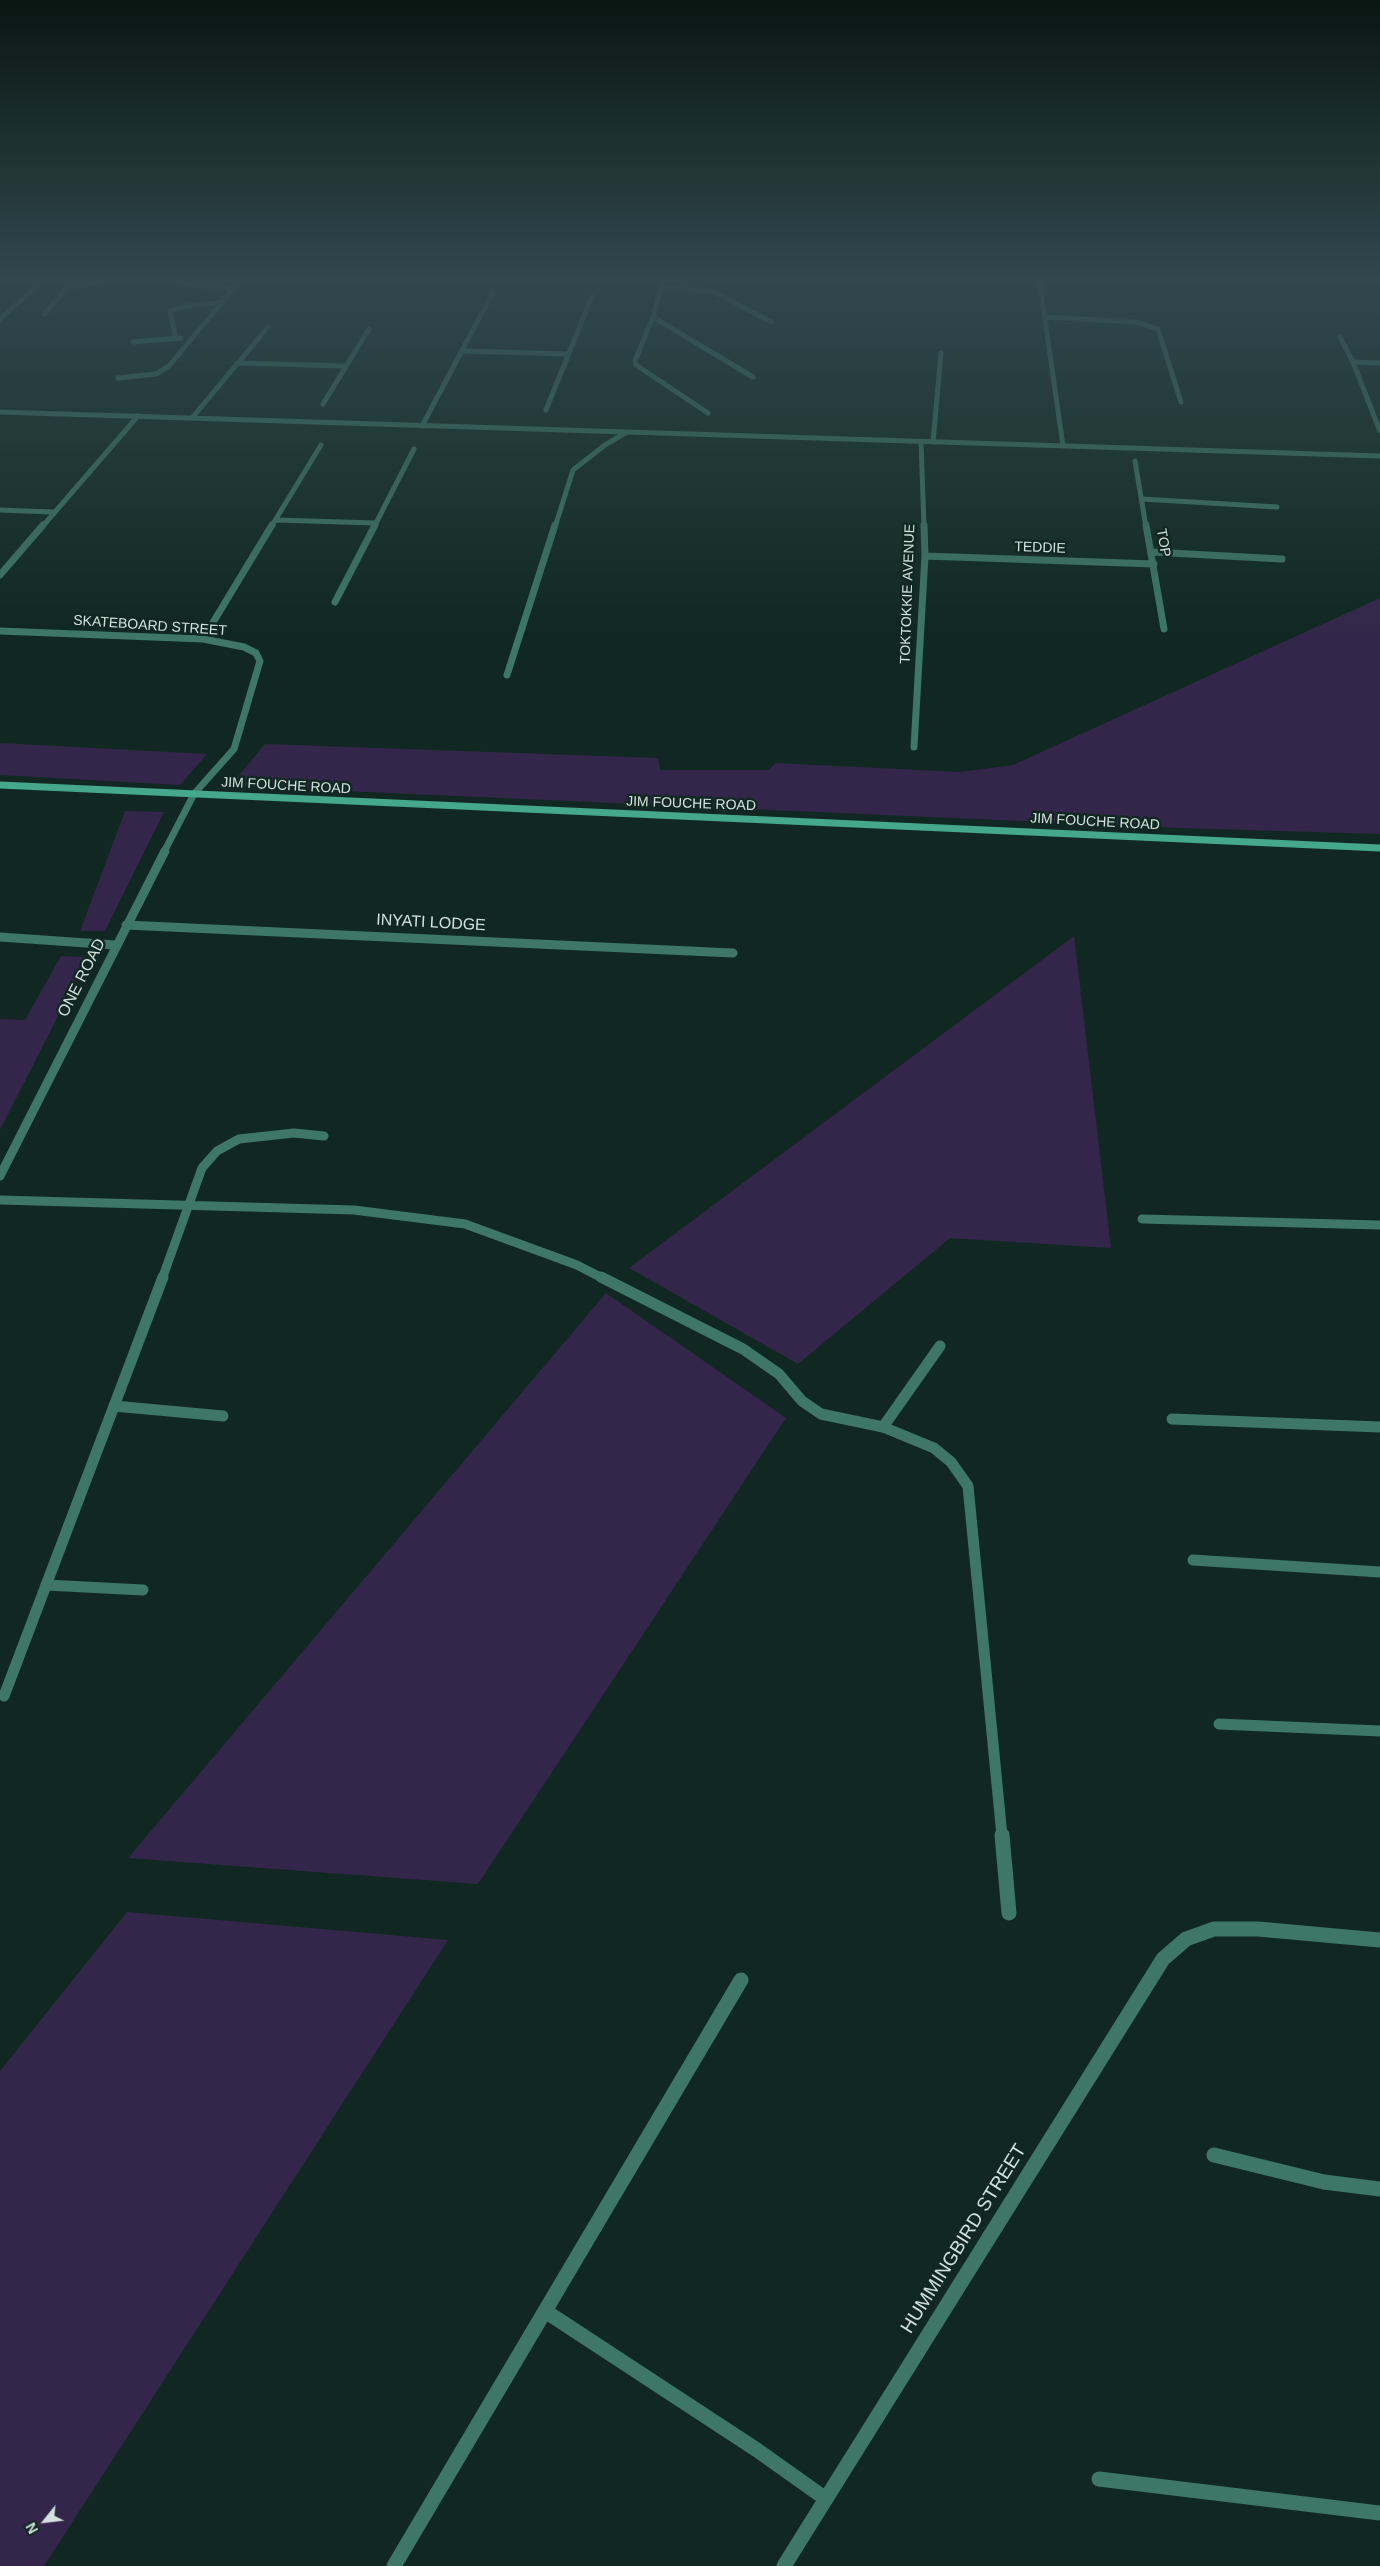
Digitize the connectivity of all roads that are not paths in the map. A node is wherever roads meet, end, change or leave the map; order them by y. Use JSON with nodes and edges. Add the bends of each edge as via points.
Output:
{"nodes":[{"id":1,"x":210,"y":397,"type":"edge"},
{"id":2,"x":327,"y":397,"type":"edge"},
{"id":3,"x":438,"y":397,"type":"edge"},
{"id":4,"x":551,"y":397,"type":"edge"},
{"id":5,"x":684,"y":397,"type":"edge"},
{"id":6,"x":937,"y":397,"type":"edge"},
{"id":7,"x":1056,"y":397,"type":"edge"},
{"id":8,"x":1179,"y":397,"type":"edge"},
{"id":9,"x":1367,"y":397,"type":"edge"},
{"id":10,"x":1181,"y":402,"type":"dead end"},
{"id":11,"x":322,"y":404,"type":"dead end"},
{"id":12,"x":546,"y":410,"type":"dead end"},
{"id":13,"x":0,"y":412,"type":"edge"},
{"id":14,"x":708,"y":413,"type":"dead end"},
{"id":15,"x":138,"y":416,"type":"junction"},
{"id":16,"x":192,"y":418,"type":"junction"},
{"id":17,"x":422,"y":426,"type":"junction"},
{"id":18,"x":1380,"y":431,"type":"edge"},
{"id":19,"x":627,"y":432,"type":"junction"},
{"id":20,"x":921,"y":442,"type":"junction"},
{"id":21,"x":933,"y":442,"type":"junction"},
{"id":22,"x":321,"y":445,"type":"dead end"},
{"id":23,"x":1063,"y":446,"type":"junction"},
{"id":24,"x":414,"y":449,"type":"dead end"},
{"id":25,"x":1380,"y":456,"type":"edge"},
{"id":26,"x":1135,"y":462,"type":"dead end"},
{"id":27,"x":1142,"y":499,"type":"junction"},
{"id":28,"x":1277,"y":507,"type":"dead end"},
{"id":29,"x":0,"y":510,"type":"edge"},
{"id":30,"x":53,"y":512,"type":"junction"},
{"id":31,"x":276,"y":520,"type":"junction"},
{"id":32,"x":376,"y":523,"type":"junction"},
{"id":33,"x":1152,"y":552,"type":"junction"},
{"id":34,"x":925,"y":556,"type":"junction"},
{"id":35,"x":1282,"y":559,"type":"dead end"},
{"id":36,"x":1154,"y":564,"type":"junction"},
{"id":37,"x":0,"y":575,"type":"edge"},
{"id":38,"x":335,"y":602,"type":"dead end"},
{"id":39,"x":1164,"y":629,"type":"dead end"},
{"id":40,"x":0,"y":631,"type":"edge"},
{"id":41,"x":203,"y":639,"type":"junction"},
{"id":42,"x":506,"y":675,"type":"dead end"},
{"id":43,"x":914,"y":746,"type":"dead end"},
{"id":44,"x":0,"y":785,"type":"edge"},
{"id":45,"x":194,"y":794,"type":"junction"},
{"id":46,"x":1380,"y":848,"type":"edge"},
{"id":47,"x":126,"y":925,"type":"junction"},
{"id":48,"x":0,"y":938,"type":"edge"},
{"id":49,"x":115,"y":945,"type":"junction"},
{"id":50,"x":733,"y":953,"type":"dead end"},
{"id":51,"x":324,"y":1136,"type":"dead end"},
{"id":52,"x":0,"y":1176,"type":"edge"},
{"id":53,"x":0,"y":1200,"type":"edge"},
{"id":54,"x":190,"y":1205,"type":"junction"},
{"id":55,"x":1142,"y":1219,"type":"dead end"},
{"id":56,"x":1380,"y":1225,"type":"edge"},
{"id":57,"x":940,"y":1346,"type":"dead end"},
{"id":58,"x":114,"y":1406,"type":"junction"},
{"id":59,"x":223,"y":1416,"type":"dead end"},
{"id":60,"x":1172,"y":1419,"type":"dead end"},
{"id":61,"x":884,"y":1426,"type":"junction"},
{"id":62,"x":1380,"y":1428,"type":"edge"},
{"id":63,"x":1194,"y":1560,"type":"dead end"},
{"id":64,"x":1380,"y":1572,"type":"edge"},
{"id":65,"x":46,"y":1585,"type":"junction"},
{"id":66,"x":144,"y":1590,"type":"dead end"},
{"id":67,"x":4,"y":1696,"type":"dead end"},
{"id":68,"x":1219,"y":1724,"type":"dead end"},
{"id":69,"x":1380,"y":1731,"type":"edge"},
{"id":70,"x":1009,"y":1912,"type":"dead end"},
{"id":71,"x":1380,"y":1940,"type":"edge"},
{"id":72,"x":741,"y":1980,"type":"dead end"},
{"id":73,"x":1214,"y":2155,"type":"dead end"},
{"id":74,"x":1380,"y":2190,"type":"edge"},
{"id":75,"x":545,"y":2311,"type":"junction"},
{"id":76,"x":1099,"y":2480,"type":"dead end"},
{"id":77,"x":826,"y":2499,"type":"junction"},
{"id":78,"x":1380,"y":2514,"type":"edge"},
{"id":79,"x":394,"y":2566,"type":"edge"},
{"id":80,"x":784,"y":2566,"type":"edge"}],
"edges":[{"from":1,"to":16,"type":"street"},
{"from":2,"to":11,"type":"street"},
{"from":3,"to":17,"type":"street"},
{"from":4,"to":12,"type":"street"},
{"from":5,"to":14,"type":"street"},
{"from":6,"to":21,"type":"street"},
{"from":7,"to":23,"type":"street"},
{"from":8,"to":10,"type":"street"},
{"from":9,"to":18,"type":"street"},
{"from":13,"to":15,"type":"street"},
{"from":15,"to":16,"type":"street"},
{"from":15,"to":30,"type":"street"},
{"from":16,"to":17,"type":"street"},
{"from":17,"to":19,"type":"street"},
{"from":19,"to":20,"type":"street"},
{"from":19,"to":42,"type":"street","via":[[573,470]]},
{"from":20,"to":21,"type":"street"},
{"from":20,"to":34,"type":"street","name":"TOKTOKKIE AVENUE"},
{"from":21,"to":23,"type":"street"},
{"from":22,"to":31,"type":"street"},
{"from":23,"to":25,"type":"street"},
{"from":24,"to":32,"type":"street"},
{"from":26,"to":27,"type":"street","name":"TOP"},
{"from":27,"to":28,"type":"street"},
{"from":27,"to":33,"type":"street","name":"TOP"},
{"from":29,"to":30,"type":"street"},
{"from":30,"to":37,"type":"street"},
{"from":31,"to":32,"type":"street"},
{"from":31,"to":41,"type":"street"},
{"from":32,"to":38,"type":"street"},
{"from":33,"to":35,"type":"street"},
{"from":33,"to":36,"type":"street","name":"TOP"},
{"from":34,"to":36,"type":"street","name":"TEDDIE"},
{"from":34,"to":43,"type":"street","name":"TOKTOKKIE AVENUE"},
{"from":36,"to":39,"type":"street","name":"TOP"},
{"from":40,"to":41,"type":"street","name":"SKATEBOARD STREET"},
{"from":41,"to":45,"type":"street","name":"SKATEBOARD STREET","via":[[244,647],[256,654],[260,661],[234,749]]},
{"from":44,"to":45,"type":"street","name":"JIM FOUCHE ROAD"},
{"from":45,"to":46,"type":"street","name":"JIM FOUCHE ROAD"},
{"from":45,"to":47,"type":"street","name":"ONE ROAD"},
{"from":47,"to":49,"type":"street","name":"ONE ROAD"},
{"from":47,"to":50,"type":"street","name":"INYATI LODGE"},
{"from":48,"to":49,"type":"street"},
{"from":49,"to":52,"type":"street","name":"ONE ROAD"},
{"from":51,"to":54,"type":"street","via":[[294,1134],[239,1139],[217,1151],[202,1168]]},
{"from":53,"to":54,"type":"street"},
{"from":54,"to":58,"type":"street"},
{"from":54,"to":61,"type":"street","via":[[354,1210],[465,1224],[577,1265],[743,1349],[779,1374],[802,1401],[821,1414]]},
{"from":55,"to":56,"type":"street"},
{"from":57,"to":61,"type":"street"},
{"from":58,"to":59,"type":"street"},
{"from":58,"to":65,"type":"street"},
{"from":60,"to":62,"type":"street"},
{"from":61,"to":70,"type":"street","via":[[934,1448],[951,1462],[968,1486]]},
{"from":63,"to":64,"type":"street"},
{"from":65,"to":66,"type":"street"},
{"from":65,"to":67,"type":"street"},
{"from":68,"to":69,"type":"street"},
{"from":71,"to":77,"type":"street","name":"HUMMINGBIRD STREET","via":[[1258,1929],[1214,1930],[1186,1939],[1163,1960]]},
{"from":72,"to":75,"type":"street"},
{"from":73,"to":74,"type":"street","via":[[1324,2182]]},
{"from":75,"to":77,"type":"street"},
{"from":75,"to":79,"type":"street"},
{"from":76,"to":78,"type":"street"},
{"from":77,"to":80,"type":"street","name":"HUMMINGBIRD STREET"}]}
